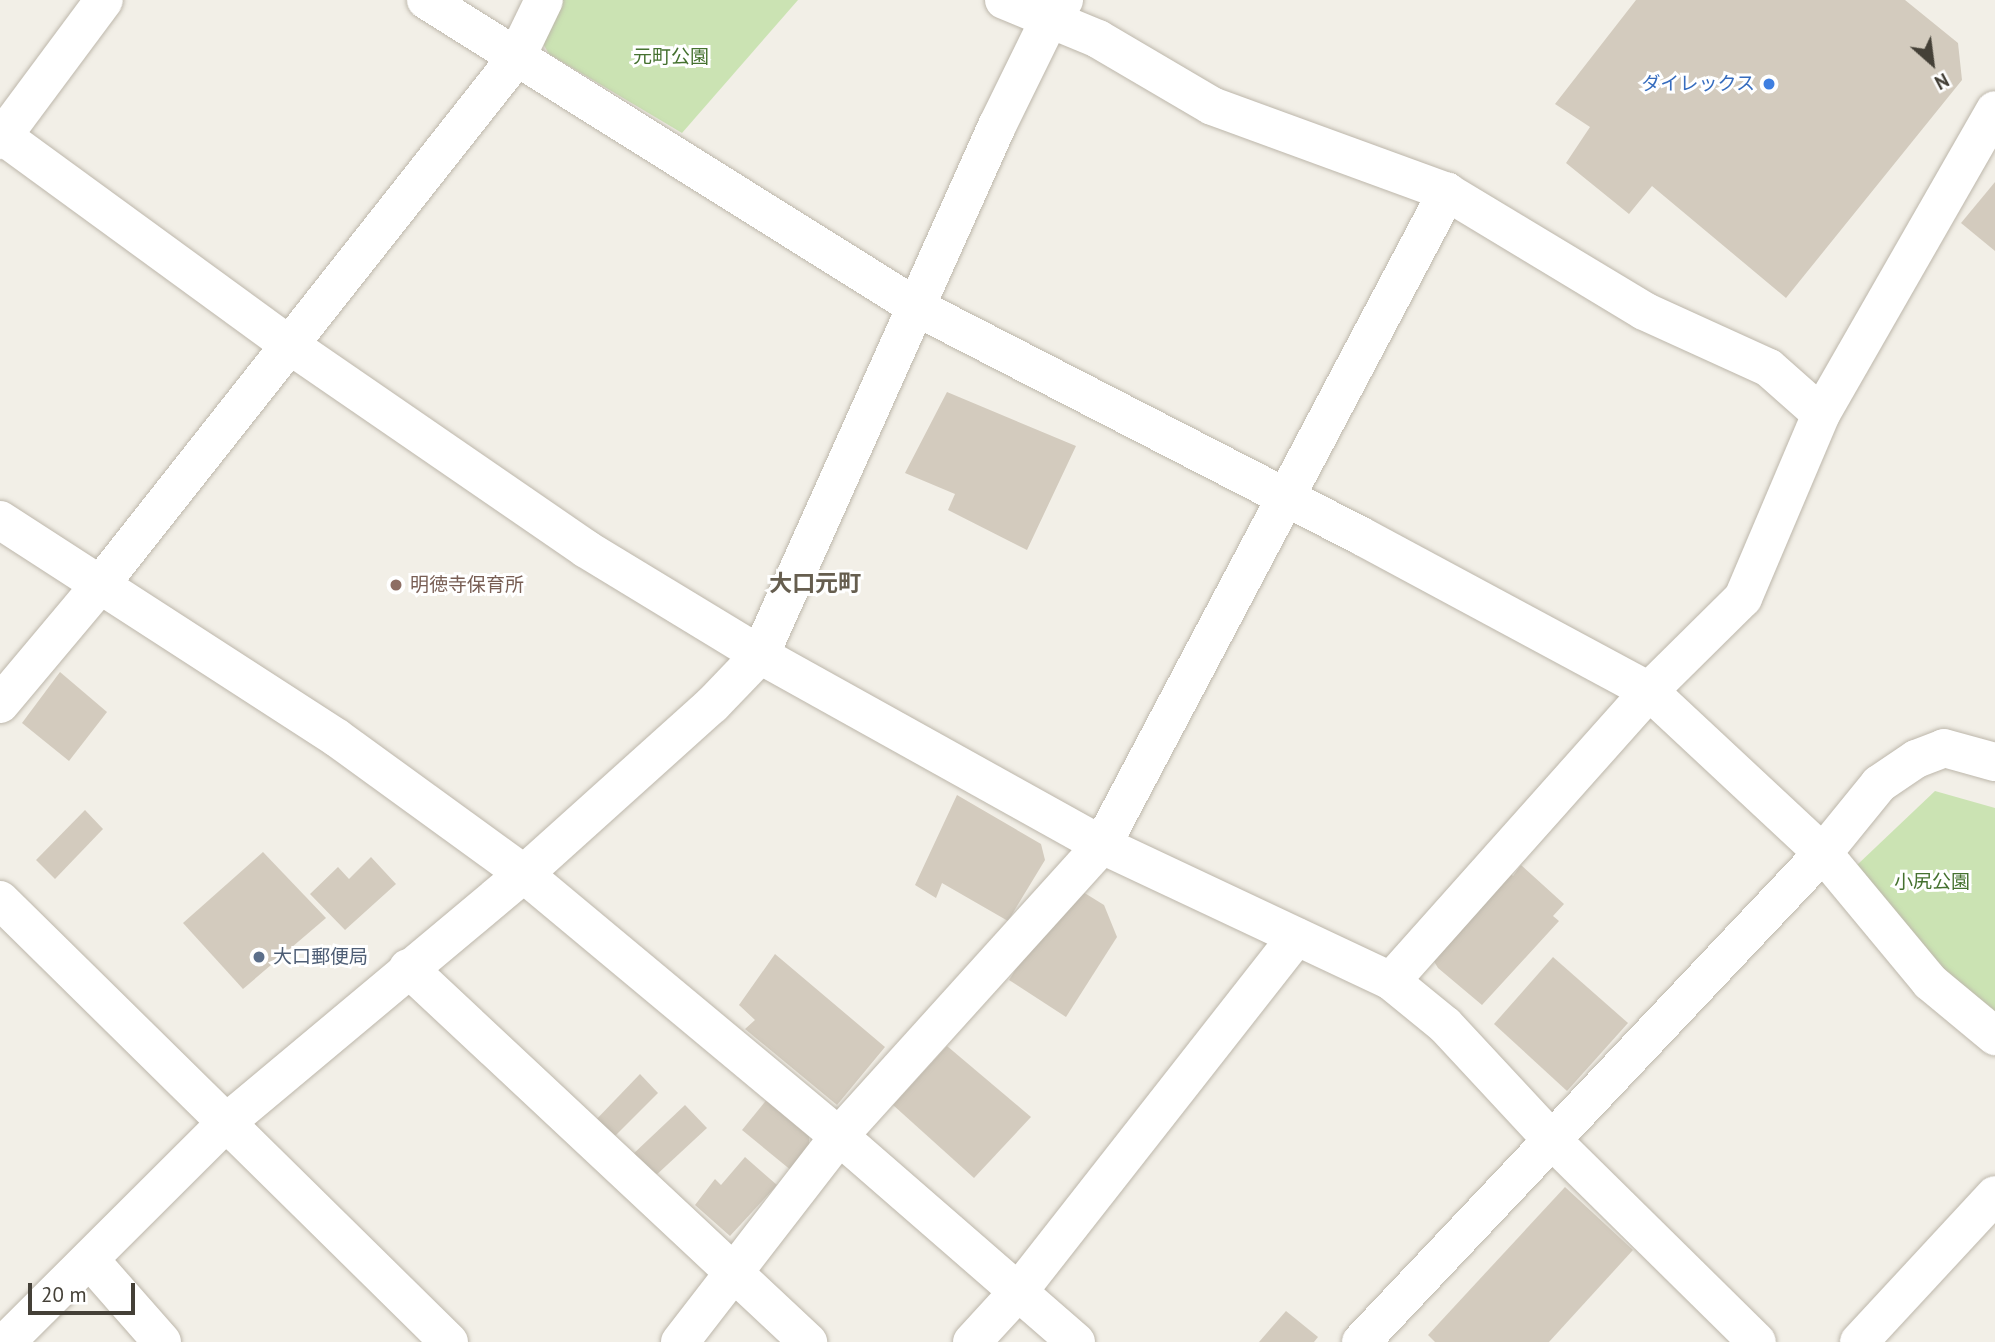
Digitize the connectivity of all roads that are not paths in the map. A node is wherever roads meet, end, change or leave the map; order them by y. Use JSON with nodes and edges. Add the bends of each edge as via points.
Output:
{"nodes":[{"id":1,"x":104,"y":0,"type":"edge"},
{"id":2,"x":426,"y":0,"type":"edge"},
{"id":3,"x":544,"y":0,"type":"edge"},
{"id":4,"x":1004,"y":0,"type":"edge"},
{"id":5,"x":1056,"y":10,"type":"edge"},
{"id":6,"x":516,"y":58,"type":"junction"},
{"id":7,"x":1995,"y":110,"type":"edge"},
{"id":8,"x":1,"y":137,"type":"edge"},
{"id":9,"x":1447,"y":192,"type":"junction"},
{"id":10,"x":918,"y":307,"type":"junction"},
{"id":11,"x":291,"y":345,"type":"junction"},
{"id":12,"x":1821,"y":414,"type":"junction"},
{"id":13,"x":1285,"y":498,"type":"junction"},
{"id":14,"x":0,"y":520,"type":"edge"},
{"id":15,"x":100,"y":584,"type":"junction"},
{"id":16,"x":760,"y":655,"type":"junction"},
{"id":17,"x":1649,"y":691,"type":"junction"},
{"id":18,"x":0,"y":704,"type":"edge"},
{"id":19,"x":1995,"y":762,"type":"edge"},
{"id":20,"x":1102,"y":845,"type":"junction"},
{"id":21,"x":1823,"y":853,"type":"junction"},
{"id":22,"x":524,"y":874,"type":"junction"},
{"id":23,"x":0,"y":900,"type":"edge"},
{"id":24,"x":1296,"y":937,"type":"junction"},
{"id":25,"x":408,"y":968,"type":"junction"},
{"id":26,"x":1391,"y":981,"type":"junction"},
{"id":27,"x":1995,"y":1035,"type":"edge"},
{"id":28,"x":227,"y":1122,"type":"junction"},
{"id":29,"x":839,"y":1136,"type":"junction"},
{"id":30,"x":1551,"y":1139,"type":"junction"},
{"id":31,"x":1995,"y":1195,"type":"edge"},
{"id":32,"x":90,"y":1260,"type":"junction"},
{"id":33,"x":732,"y":1272,"type":"junction"},
{"id":34,"x":1018,"y":1292,"type":"junction"},
{"id":35,"x":6,"y":1342,"type":"edge"},
{"id":36,"x":162,"y":1342,"type":"edge"},
{"id":37,"x":449,"y":1342,"type":"edge"},
{"id":38,"x":680,"y":1342,"type":"edge"},
{"id":39,"x":808,"y":1342,"type":"edge"},
{"id":40,"x":972,"y":1342,"type":"edge"},
{"id":41,"x":1076,"y":1342,"type":"edge"},
{"id":42,"x":1361,"y":1342,"type":"edge"},
{"id":43,"x":1757,"y":1342,"type":"edge"},
{"id":44,"x":1859,"y":1342,"type":"edge"}],
"edges":[{"from":1,"to":8,"type":"street"},
{"from":2,"to":6,"type":"street"},
{"from":3,"to":6,"type":"street"},
{"from":4,"to":5,"type":"street"},
{"from":5,"to":9,"type":"street","via":[[1212,106]]},
{"from":5,"to":10,"type":"street"},
{"from":6,"to":10,"type":"street"},
{"from":6,"to":11,"type":"street"},
{"from":7,"to":12,"type":"street"},
{"from":8,"to":11,"type":"street"},
{"from":9,"to":12,"type":"street","via":[[1644,311],[1730,346],[1769,368]]},
{"from":9,"to":13,"type":"street"},
{"from":10,"to":13,"type":"street"},
{"from":10,"to":16,"type":"street"},
{"from":11,"to":15,"type":"street"},
{"from":11,"to":16,"type":"street","via":[[586,549]]},
{"from":12,"to":17,"type":"street","via":[[1743,598]]},
{"from":13,"to":17,"type":"street"},
{"from":13,"to":20,"type":"street"},
{"from":14,"to":15,"type":"street"},
{"from":15,"to":18,"type":"street"},
{"from":15,"to":22,"type":"street","via":[[337,738]]},
{"from":16,"to":20,"type":"street"},
{"from":16,"to":22,"type":"street","via":[[712,705]]},
{"from":17,"to":21,"type":"street"},
{"from":17,"to":26,"type":"street"},
{"from":19,"to":21,"type":"street","via":[[1944,748],[1916,759],[1879,784]]},
{"from":20,"to":24,"type":"street"},
{"from":20,"to":29,"type":"street"},
{"from":21,"to":27,"type":"street","via":[[1930,982]]},
{"from":21,"to":30,"type":"street"},
{"from":22,"to":25,"type":"street"},
{"from":22,"to":29,"type":"street"},
{"from":23,"to":28,"type":"street"},
{"from":24,"to":26,"type":"street"},
{"from":24,"to":34,"type":"street"},
{"from":25,"to":28,"type":"street"},
{"from":25,"to":33,"type":"street"},
{"from":26,"to":30,"type":"street","via":[[1446,1024]]},
{"from":28,"to":32,"type":"street"},
{"from":28,"to":37,"type":"street"},
{"from":29,"to":33,"type":"street"},
{"from":29,"to":34,"type":"street"},
{"from":30,"to":42,"type":"street"},
{"from":30,"to":43,"type":"street"},
{"from":31,"to":44,"type":"street"},
{"from":32,"to":35,"type":"street"},
{"from":32,"to":36,"type":"street"},
{"from":33,"to":38,"type":"street"},
{"from":33,"to":39,"type":"street"},
{"from":34,"to":40,"type":"street"},
{"from":34,"to":41,"type":"street"}]}
